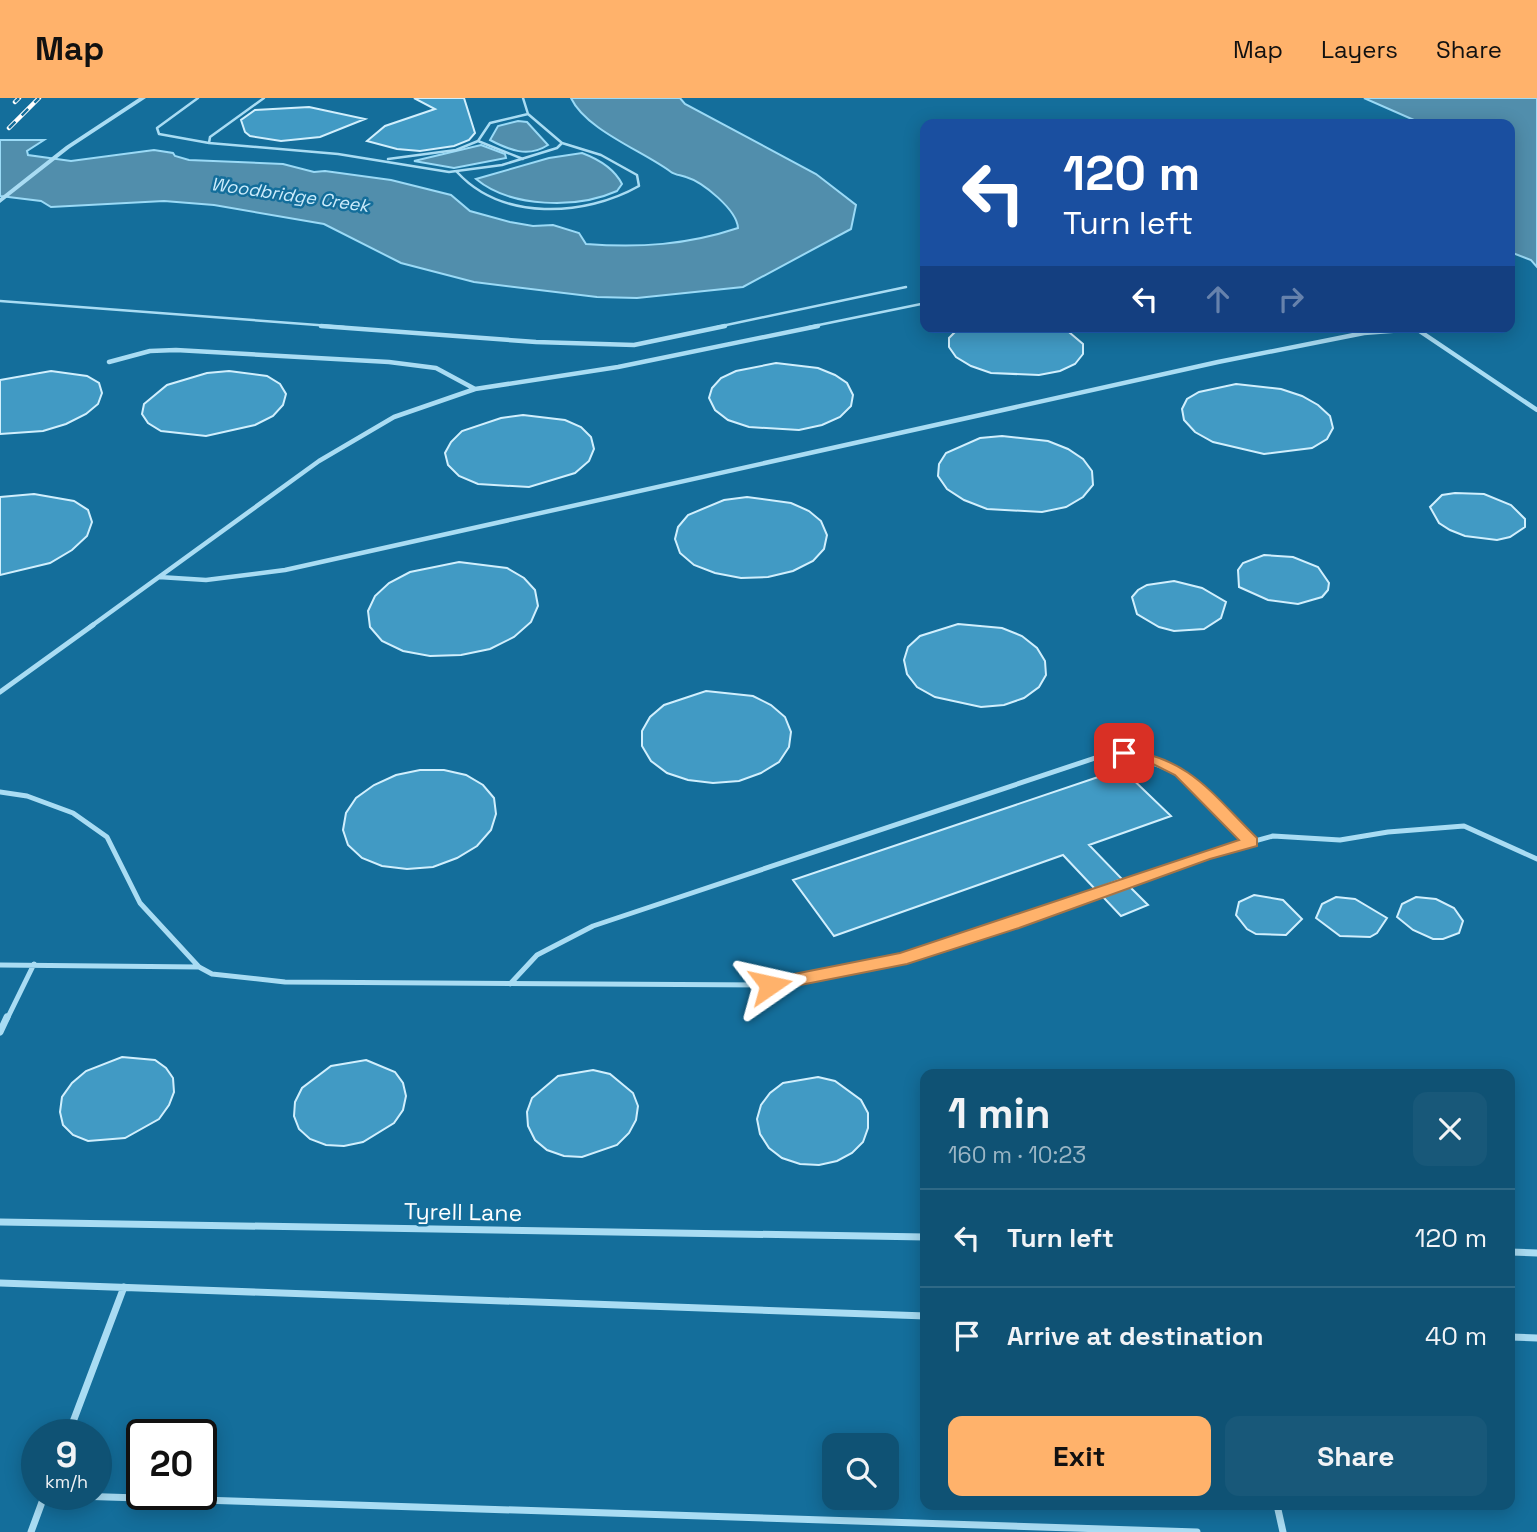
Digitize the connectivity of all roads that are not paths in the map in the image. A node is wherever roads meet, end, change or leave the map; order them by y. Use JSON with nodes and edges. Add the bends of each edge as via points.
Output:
{"nodes":[{"id":1,"x":143,"y":98,"type":"edge"},
{"id":2,"x":198,"y":98,"type":"edge"},
{"id":3,"x":264,"y":98,"type":"edge"},
{"id":4,"x":523,"y":98,"type":"edge"},
{"id":5,"x":528,"y":114,"type":"junction"},
{"id":6,"x":478,"y":141,"type":"junction"},
{"id":7,"x":209,"y":143,"type":"junction"},
{"id":8,"x":562,"y":143,"type":"junction"},
{"id":9,"x":523,"y":159,"type":"junction"},
{"id":10,"x":382,"y":160,"type":"junction"},
{"id":11,"x":457,"y":172,"type":"junction"},
{"id":12,"x":0,"y":201,"type":"edge"},
{"id":13,"x":906,"y":287,"type":"dead end"},
{"id":14,"x":0,"y":301,"type":"edge"},
{"id":15,"x":920,"y":304,"type":"edge"},
{"id":16,"x":1364,"y":333,"type":"edge"},
{"id":17,"x":1422,"y":333,"type":"edge"},
{"id":18,"x":108,"y":362,"type":"dead end"},
{"id":19,"x":475,"y":389,"type":"junction"},
{"id":20,"x":1537,"y":410,"type":"edge"},
{"id":21,"x":159,"y":578,"type":"junction"},
{"id":22,"x":0,"y":692,"type":"edge"},
{"id":23,"x":0,"y":792,"type":"edge"},
{"id":24,"x":1251,"y":842,"type":"junction"},
{"id":25,"x":1537,"y":859,"type":"edge"},
{"id":26,"x":34,"y":964,"type":"junction"},
{"id":27,"x":0,"y":965,"type":"edge"},
{"id":28,"x":199,"y":967,"type":"junction"},
{"id":29,"x":510,"y":984,"type":"junction"},
{"id":30,"x":0,"y":1032,"type":"edge"},
{"id":31,"x":0,"y":1222,"type":"edge"},
{"id":32,"x":920,"y":1237,"type":"edge"},
{"id":33,"x":1515,"y":1252,"type":"edge"},
{"id":34,"x":1537,"y":1253,"type":"edge"},
{"id":35,"x":0,"y":1283,"type":"edge"},
{"id":36,"x":124,"y":1287,"type":"junction"},
{"id":37,"x":920,"y":1316,"type":"edge"},
{"id":38,"x":1515,"y":1337,"type":"edge"},
{"id":39,"x":1537,"y":1338,"type":"edge"},
{"id":40,"x":74,"y":1419,"type":"edge"},
{"id":41,"x":112,"y":1497,"type":"edge"},
{"id":42,"x":39,"y":1510,"type":"edge"},
{"id":43,"x":1278,"y":1510,"type":"edge"},
{"id":44,"x":31,"y":1532,"type":"edge"},
{"id":45,"x":1197,"y":1532,"type":"edge"},
{"id":46,"x":1283,"y":1532,"type":"edge"}],
"edges":[{"from":1,"to":12,"type":"street","via":[[68,147]]},
{"from":2,"to":7,"type":"lane","via":[[157,128],[159,134],[174,139]]},
{"from":3,"to":7,"type":"lane","via":[[210,137]]},
{"from":4,"to":5,"type":"lane"},
{"from":5,"to":6,"type":"lane","via":[[490,123]]},
{"from":5,"to":8,"type":"lane"},
{"from":6,"to":9,"type":"lane"},
{"from":6,"to":10,"type":"lane","via":[[456,150]]},
{"from":7,"to":10,"type":"lane"},
{"from":8,"to":9,"type":"lane"},
{"from":8,"to":11,"type":"lane","via":[[616,161],[638,175],[639,186],[626,197],[603,204],[535,208],[508,204],[475,191]]},
{"from":9,"to":11,"type":"lane"},
{"from":10,"to":11,"type":"lane"},
{"from":13,"to":14,"type":"lane","via":[[634,345],[536,342]]},
{"from":15,"to":19,"type":"lane","via":[[631,364]]},
{"from":16,"to":21,"type":"lane","via":[[285,570],[212,581]]},
{"from":17,"to":20,"type":"lane"},
{"from":18,"to":19,"type":"lane","via":[[150,351],[176,350],[389,362],[436,369]]},
{"from":19,"to":21,"type":"lane","via":[[394,417],[360,435]]},
{"from":21,"to":22,"type":"lane"},
{"from":23,"to":28,"type":"lane","via":[[27,796],[73,813],[107,837],[140,903]]},
{"from":24,"to":25,"type":"lane","via":[[1273,836],[1340,841],[1464,826]]},
{"from":24,"to":29,"type":"lane","via":[[901,959],[783,982]]},
{"from":24,"to":29,"type":"lane","via":[[1180,772],[1153,758],[1124,753],[1101,756],[593,926],[537,955]]},
{"from":26,"to":27,"type":"lane"},
{"from":26,"to":28,"type":"lane"},
{"from":26,"to":30,"type":"lane"},
{"from":28,"to":29,"type":"lane","via":[[212,974],[285,982]]},
{"from":31,"to":32,"type":"lane","name":"Tyrell Lane"},
{"from":33,"to":34,"type":"lane"},
{"from":35,"to":36,"type":"lane"},
{"from":36,"to":37,"type":"lane"},
{"from":36,"to":40,"type":"lane"},
{"from":38,"to":39,"type":"lane"},
{"from":41,"to":45,"type":"lane"},
{"from":42,"to":44,"type":"lane"},
{"from":43,"to":46,"type":"lane"}]}
